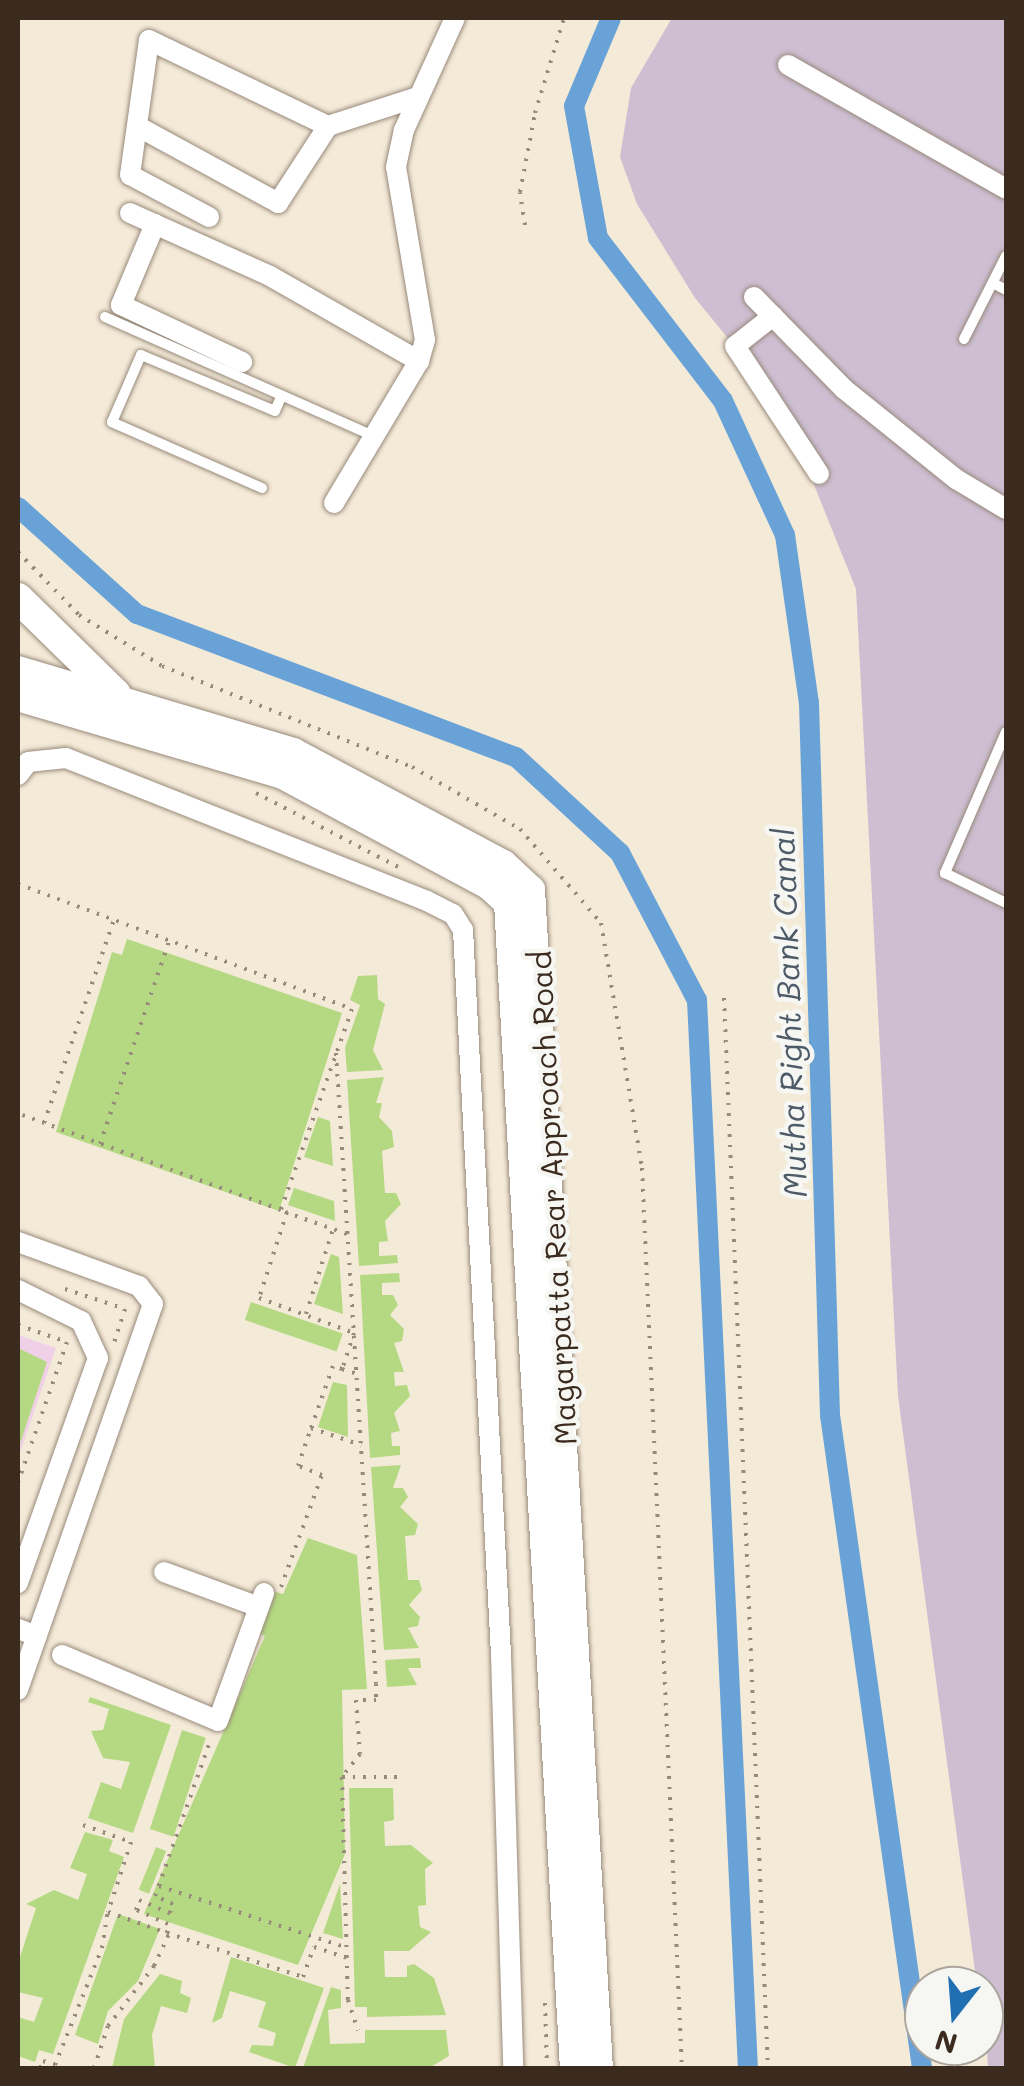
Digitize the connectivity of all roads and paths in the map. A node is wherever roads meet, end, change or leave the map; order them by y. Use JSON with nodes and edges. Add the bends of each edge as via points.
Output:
{"nodes":[{"id":1,"x":455,"y":18,"type":"edge"},
{"id":2,"x":564,"y":18,"type":"edge"},
{"id":3,"x":788,"y":65,"type":"dead end"},
{"id":4,"x":418,"y":97,"type":"junction"},
{"id":5,"x":137,"y":126,"type":"junction"},
{"id":6,"x":328,"y":126,"type":"junction"},
{"id":7,"x":1006,"y":189,"type":"edge"},
{"id":8,"x":130,"y":213,"type":"dead end"},
{"id":9,"x":209,"y":217,"type":"dead end"},
{"id":10,"x":155,"y":224,"type":"junction"},
{"id":11,"x":525,"y":225,"type":"dead end"},
{"id":12,"x":1006,"y":256,"type":"edge"},
{"id":13,"x":993,"y":282,"type":"junction"},
{"id":14,"x":1006,"y":290,"type":"edge"},
{"id":15,"x":754,"y":297,"type":"dead end"},
{"id":16,"x":773,"y":316,"type":"junction"},
{"id":17,"x":105,"y":317,"type":"dead end"},
{"id":18,"x":964,"y":339,"type":"dead end"},
{"id":19,"x":419,"y":361,"type":"junction"},
{"id":20,"x":242,"y":362,"type":"dead end"},
{"id":21,"x":281,"y":397,"type":"junction"},
{"id":22,"x":374,"y":436,"type":"junction"},
{"id":23,"x":819,"y":474,"type":"dead end"},
{"id":24,"x":262,"y":488,"type":"dead end"},
{"id":25,"x":334,"y":503,"type":"dead end"},
{"id":26,"x":1006,"y":509,"type":"edge"},
{"id":27,"x":18,"y":598,"type":"edge"},
{"id":28,"x":18,"y":671,"type":"edge"},
{"id":29,"x":18,"y":696,"type":"edge"},
{"id":30,"x":119,"y":697,"type":"junction"},
{"id":31,"x":138,"y":730,"type":"junction"},
{"id":32,"x":1006,"y":732,"type":"edge"},
{"id":33,"x":18,"y":775,"type":"edge"},
{"id":34,"x":252,"y":791,"type":"dead end"},
{"id":35,"x":406,"y":870,"type":"dead end"},
{"id":36,"x":18,"y":884,"type":"edge"},
{"id":37,"x":1006,"y":903,"type":"edge"},
{"id":38,"x":114,"y":920,"type":"junction"},
{"id":39,"x":170,"y":941,"type":"junction"},
{"id":40,"x":724,"y":998,"type":"dead end"},
{"id":41,"x":336,"y":1054,"type":"junction"},
{"id":42,"x":18,"y":1114,"type":"edge"},
{"id":43,"x":44,"y":1123,"type":"junction"},
{"id":44,"x":100,"y":1144,"type":"junction"},
{"id":45,"x":284,"y":1211,"type":"junction"},
{"id":46,"x":334,"y":1229,"type":"junction"},
{"id":47,"x":348,"y":1234,"type":"junction"},
{"id":48,"x":18,"y":1242,"type":"edge"},
{"id":49,"x":18,"y":1290,"type":"edge"},
{"id":50,"x":306,"y":1314,"type":"junction"},
{"id":51,"x":18,"y":1325,"type":"edge"},
{"id":52,"x":354,"y":1333,"type":"junction"},
{"id":53,"x":342,"y":1370,"type":"junction"},
{"id":54,"x":357,"y":1374,"type":"junction"},
{"id":55,"x":311,"y":1428,"type":"junction"},
{"id":56,"x":361,"y":1445,"type":"junction"},
{"id":57,"x":18,"y":1483,"type":"edge"},
{"id":58,"x":164,"y":1572,"type":"dead end"},
{"id":59,"x":18,"y":1583,"type":"edge"},
{"id":60,"x":268,"y":1596,"type":"junction"},
{"id":61,"x":28,"y":1632,"type":"edge"},
{"id":62,"x":62,"y":1655,"type":"dead end"},
{"id":63,"x":18,"y":1690,"type":"edge"},
{"id":64,"x":218,"y":1721,"type":"junction"},
{"id":65,"x":342,"y":1777,"type":"junction"},
{"id":66,"x":396,"y":1777,"type":"dead end"},
{"id":67,"x":83,"y":1826,"type":"dead end"},
{"id":68,"x":159,"y":1886,"type":"junction"},
{"id":69,"x":108,"y":1912,"type":"junction"},
{"id":70,"x":168,"y":1934,"type":"junction"},
{"id":71,"x":346,"y":1948,"type":"junction"},
{"id":72,"x":347,"y":1958,"type":"junction"},
{"id":73,"x":544,"y":1990,"type":"dead end"},
{"id":74,"x":358,"y":2030,"type":"dead end"},
{"id":75,"x":55,"y":2065,"type":"junction"},
{"id":76,"x":40,"y":2068,"type":"edge"},
{"id":77,"x":67,"y":2068,"type":"edge"},
{"id":78,"x":94,"y":2068,"type":"edge"},
{"id":79,"x":513,"y":2068,"type":"edge"},
{"id":80,"x":547,"y":2068,"type":"edge"},
{"id":81,"x":574,"y":2068,"type":"edge"},
{"id":82,"x":598,"y":2068,"type":"edge"},
{"id":83,"x":768,"y":2068,"type":"edge"}],
"edges":[{"from":1,"to":4,"type":"street"},
{"from":2,"to":11,"type":"path","via":[[520,192]]},
{"from":3,"to":7,"type":"street"},
{"from":4,"to":6,"type":"street"},
{"from":4,"to":19,"type":"street","via":[[396,168],[424,318]]},
{"from":5,"to":6,"type":"street","via":[[278,203]]},
{"from":5,"to":6,"type":"street","via":[[150,40]]},
{"from":5,"to":9,"type":"street","via":[[130,175]]},
{"from":8,"to":10,"type":"street"},
{"from":10,"to":19,"type":"street","via":[[270,276]]},
{"from":10,"to":20,"type":"street","via":[[122,305]]},
{"from":12,"to":13,"type":"lane"},
{"from":13,"to":14,"type":"lane"},
{"from":13,"to":18,"type":"lane"},
{"from":15,"to":16,"type":"street"},
{"from":16,"to":23,"type":"street","via":[[735,346]]},
{"from":16,"to":26,"type":"street","via":[[844,388],[956,478]]},
{"from":17,"to":21,"type":"lane"},
{"from":19,"to":22,"type":"street"},
{"from":21,"to":22,"type":"lane"},
{"from":21,"to":24,"type":"lane","via":[[275,411],[141,355],[112,422]]},
{"from":22,"to":25,"type":"street"},
{"from":27,"to":30,"type":"street"},
{"from":28,"to":30,"type":"street","name":"Magarpatta Rear Approach Road"},
{"from":29,"to":31,"type":"street","name":"Magarpatta Rear Approach Road"},
{"from":30,"to":31,"type":"street"},
{"from":30,"to":82,"type":"street","name":"Magarpatta Rear Approach Road","via":[[293,753],[503,866],[530,890]]},
{"from":31,"to":81,"type":"street","name":"Magarpatta Rear Approach Road","via":[[283,774],[490,885],[510,903]]},
{"from":32,"to":37,"type":"lane","via":[[944,873]]},
{"from":33,"to":79,"type":"street","via":[[28,762],[66,758],[427,901],[453,914],[463,930],[501,1655]]},
{"from":34,"to":35,"type":"path"},
{"from":36,"to":38,"type":"path"},
{"from":38,"to":39,"type":"path"},
{"from":38,"to":43,"type":"path"},
{"from":39,"to":41,"type":"path","via":[[352,1009]]},
{"from":39,"to":44,"type":"path"},
{"from":40,"to":83,"type":"path"},
{"from":41,"to":45,"type":"path"},
{"from":41,"to":47,"type":"path"},
{"from":42,"to":43,"type":"path"},
{"from":43,"to":44,"type":"path"},
{"from":44,"to":45,"type":"path"},
{"from":45,"to":46,"type":"path"},
{"from":45,"to":50,"type":"path","via":[[259,1298]]},
{"from":46,"to":47,"type":"path"},
{"from":46,"to":50,"type":"path"},
{"from":47,"to":52,"type":"path"},
{"from":48,"to":61,"type":"street","via":[[139,1286],[153,1304]]},
{"from":49,"to":59,"type":"street","via":[[81,1321],[98,1358]]},
{"from":50,"to":52,"type":"path"},
{"from":51,"to":57,"type":"path","via":[[67,1342]]},
{"from":52,"to":53,"type":"path"},
{"from":52,"to":54,"type":"path"},
{"from":53,"to":54,"type":"path"},
{"from":53,"to":55,"type":"path","via":[[333,1366]]},
{"from":54,"to":56,"type":"path"},
{"from":55,"to":56,"type":"path"},
{"from":55,"to":60,"type":"path","via":[[298,1466],[322,1476]]},
{"from":56,"to":65,"type":"path","via":[[376,1700],[356,1700],[360,1754]]},
{"from":58,"to":60,"type":"street"},
{"from":60,"to":64,"type":"street"},
{"from":61,"to":63,"type":"street"},
{"from":62,"to":64,"type":"street"},
{"from":64,"to":68,"type":"path"},
{"from":65,"to":66,"type":"path"},
{"from":65,"to":71,"type":"path"},
{"from":67,"to":69,"type":"path","via":[[131,1842]]},
{"from":68,"to":70,"type":"path","via":[[155,1896],[173,1904],[170,1912],[139,1900],[136,1910],[168,1924]]},
{"from":68,"to":71,"type":"path"},
{"from":69,"to":70,"type":"path"},
{"from":69,"to":75,"type":"path","via":[[102,1948]]},
{"from":70,"to":72,"type":"path","via":[[303,1978],[314,1947]]},
{"from":70,"to":78,"type":"path","via":[[108,2026]]},
{"from":71,"to":72,"type":"path"},
{"from":72,"to":74,"type":"path","via":[[348,2000]]},
{"from":73,"to":80,"type":"path"},
{"from":75,"to":76,"type":"path","via":[[43,2061]]},
{"from":75,"to":77,"type":"path"}]}
